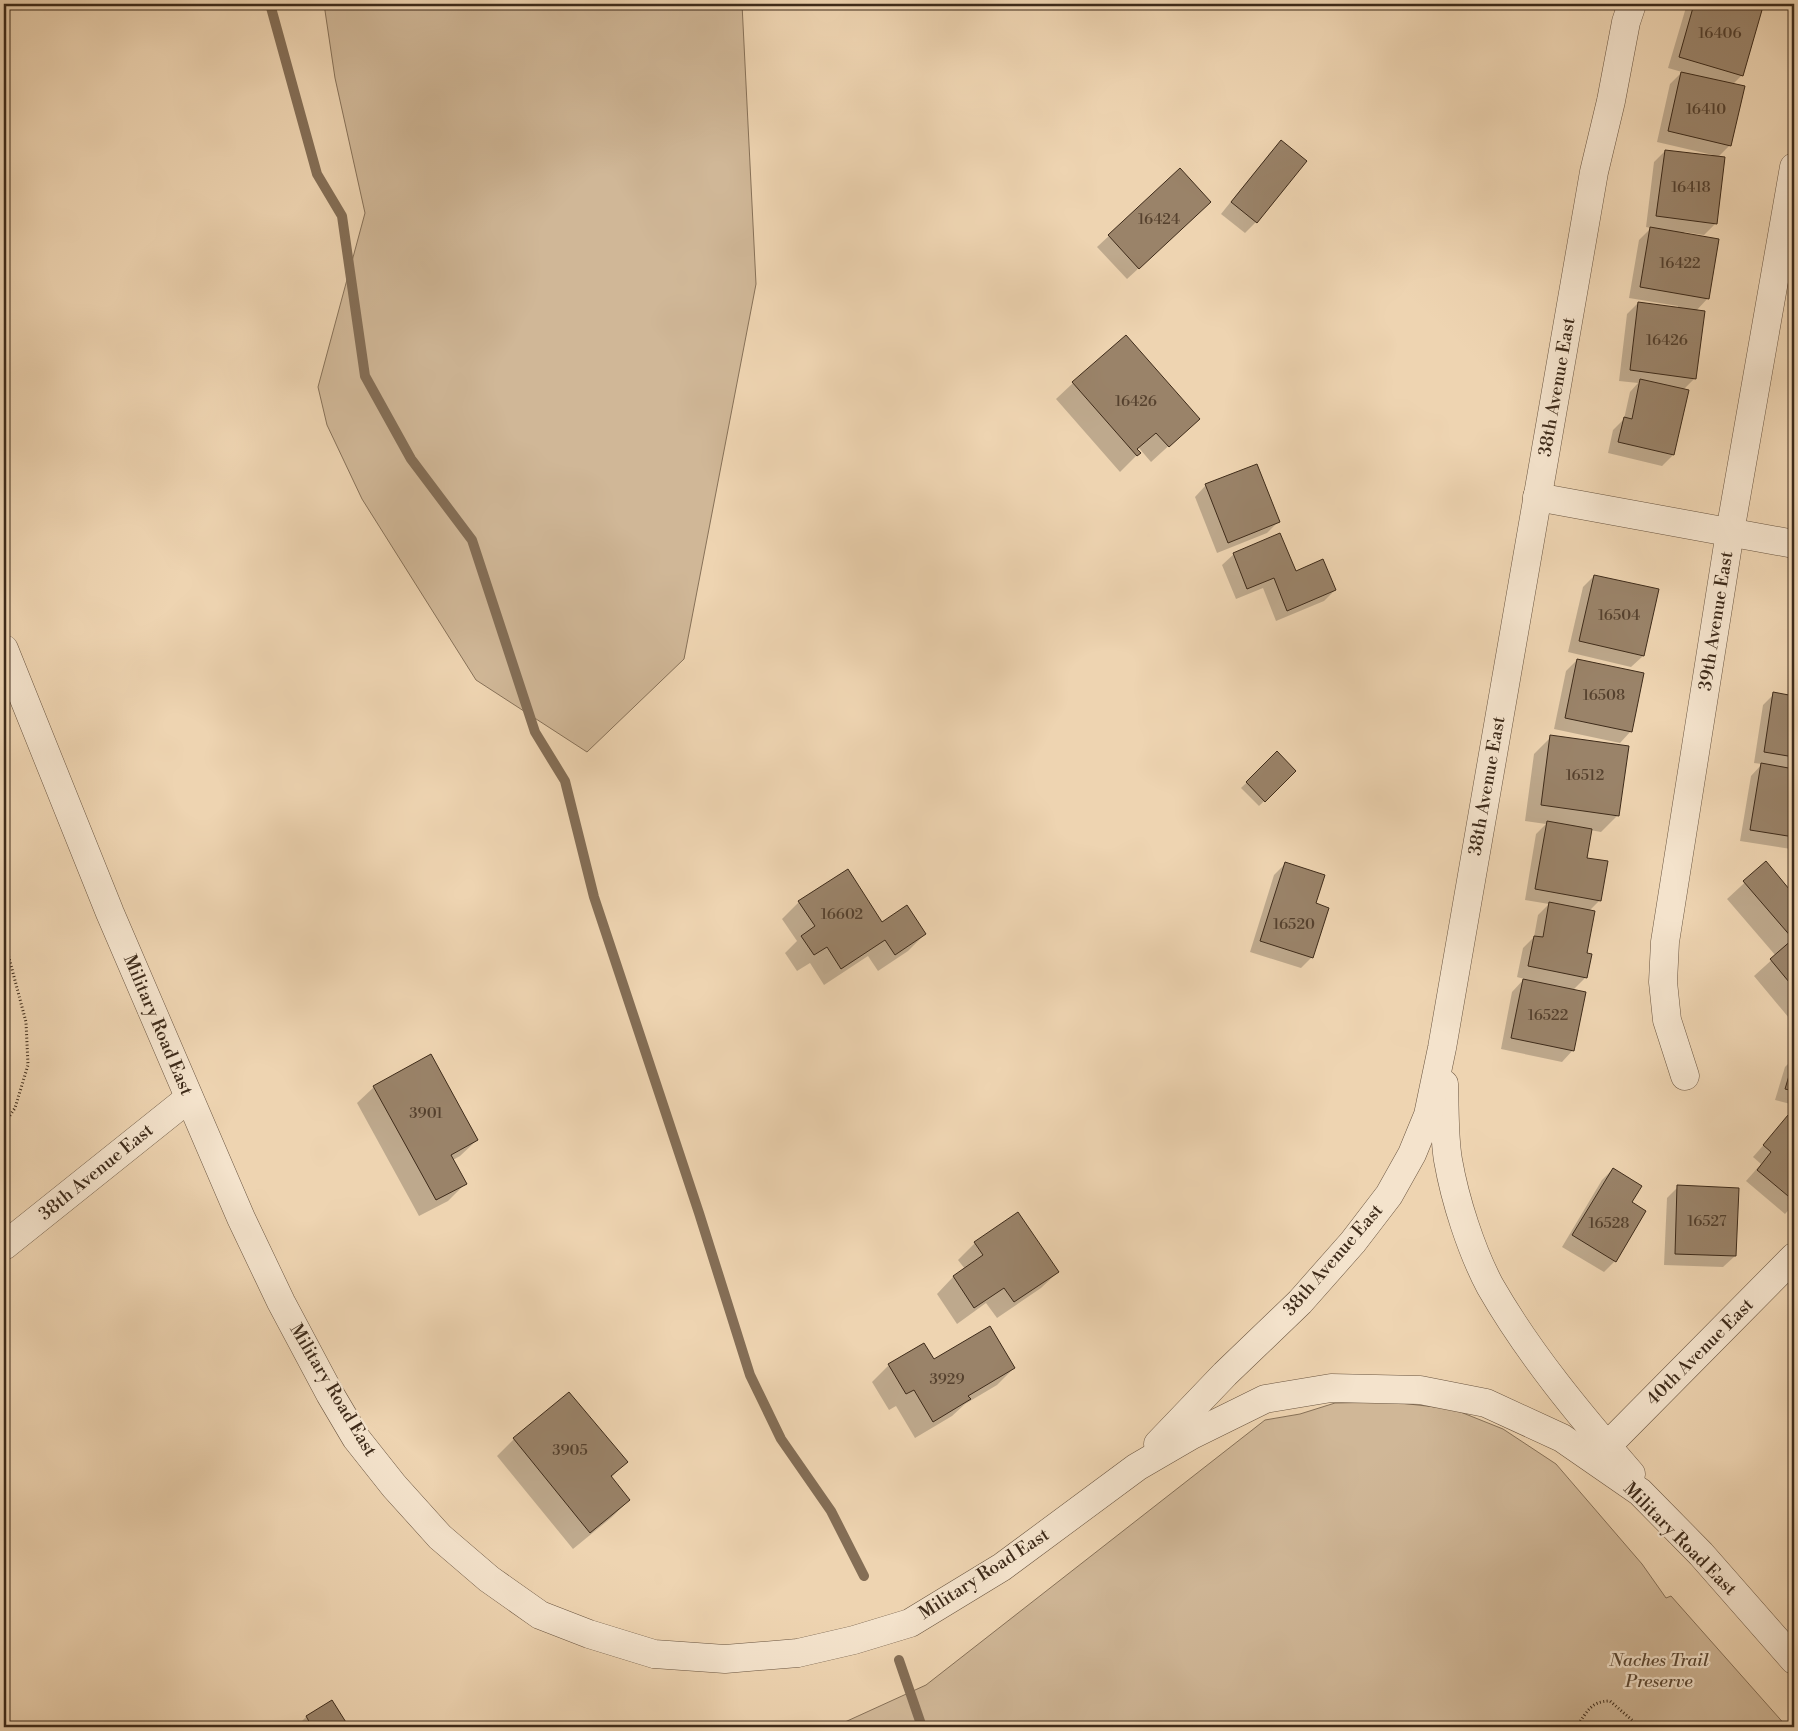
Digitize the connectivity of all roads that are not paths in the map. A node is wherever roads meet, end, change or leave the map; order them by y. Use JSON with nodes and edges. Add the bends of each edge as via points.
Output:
{"nodes":[{"id":1,"x":1632,"y":4,"type":"edge"},
{"id":2,"x":1794,"y":167,"type":"edge"},
{"id":3,"x":1537,"y":497,"type":"junction"},
{"id":4,"x":1730,"y":532,"type":"junction"},
{"id":5,"x":1794,"y":544,"type":"edge"},
{"id":6,"x":4,"y":649,"type":"edge"},
{"id":7,"x":1442,"y":1048,"type":"junction"},
{"id":8,"x":1685,"y":1076,"type":"dead end"},
{"id":9,"x":189,"y":1098,"type":"junction"},
{"id":10,"x":4,"y":1246,"type":"edge"},
{"id":11,"x":1794,"y":1257,"type":"edge"},
{"id":12,"x":1607,"y":1446,"type":"junction"},
{"id":13,"x":1137,"y":1467,"type":"junction"},
{"id":14,"x":1701,"y":1554,"type":"junction"},
{"id":15,"x":1794,"y":1660,"type":"edge"}],
"edges":[{"from":1,"to":3,"type":"street","name":"38th Avenue East","via":[[1594,172]]},
{"from":2,"to":4,"type":"street","name":"39th Avenue East"},
{"from":3,"to":4,"type":"street"},
{"from":3,"to":7,"type":"street","name":"38th Avenue East"},
{"from":4,"to":5,"type":"street"},
{"from":4,"to":8,"type":"street","name":"39th Avenue East","via":[[1665,942],[1663,982],[1667,1020]]},
{"from":6,"to":9,"type":"street","name":"Military Road East"},
{"from":7,"to":12,"type":"street","via":[[1448,1159],[1466,1229],[1490,1285],[1523,1337],[1575,1409]]},
{"from":7,"to":13,"type":"street","name":"38th Avenue East","via":[[1428,1115],[1412,1154],[1389,1195],[1354,1242],[1300,1302],[1225,1374]]},
{"from":9,"to":10,"type":"street","name":"38th Avenue East"},
{"from":9,"to":13,"type":"street","name":"Military Road East","via":[[281,1302],[356,1438],[440,1537],[489,1579],[540,1615],[654,1654],[725,1659],[798,1653],[854,1640],[910,1623],[1002,1568]]},
{"from":11,"to":12,"type":"street","name":"40th Avenue East"},
{"from":12,"to":14,"type":"street"},
{"from":13,"to":14,"type":"street","name":"Military Road East","via":[[1265,1399],[1331,1388],[1420,1390],[1486,1403],[1562,1438],[1640,1492]]},
{"from":14,"to":15,"type":"street","name":"Military Road East"}]}
